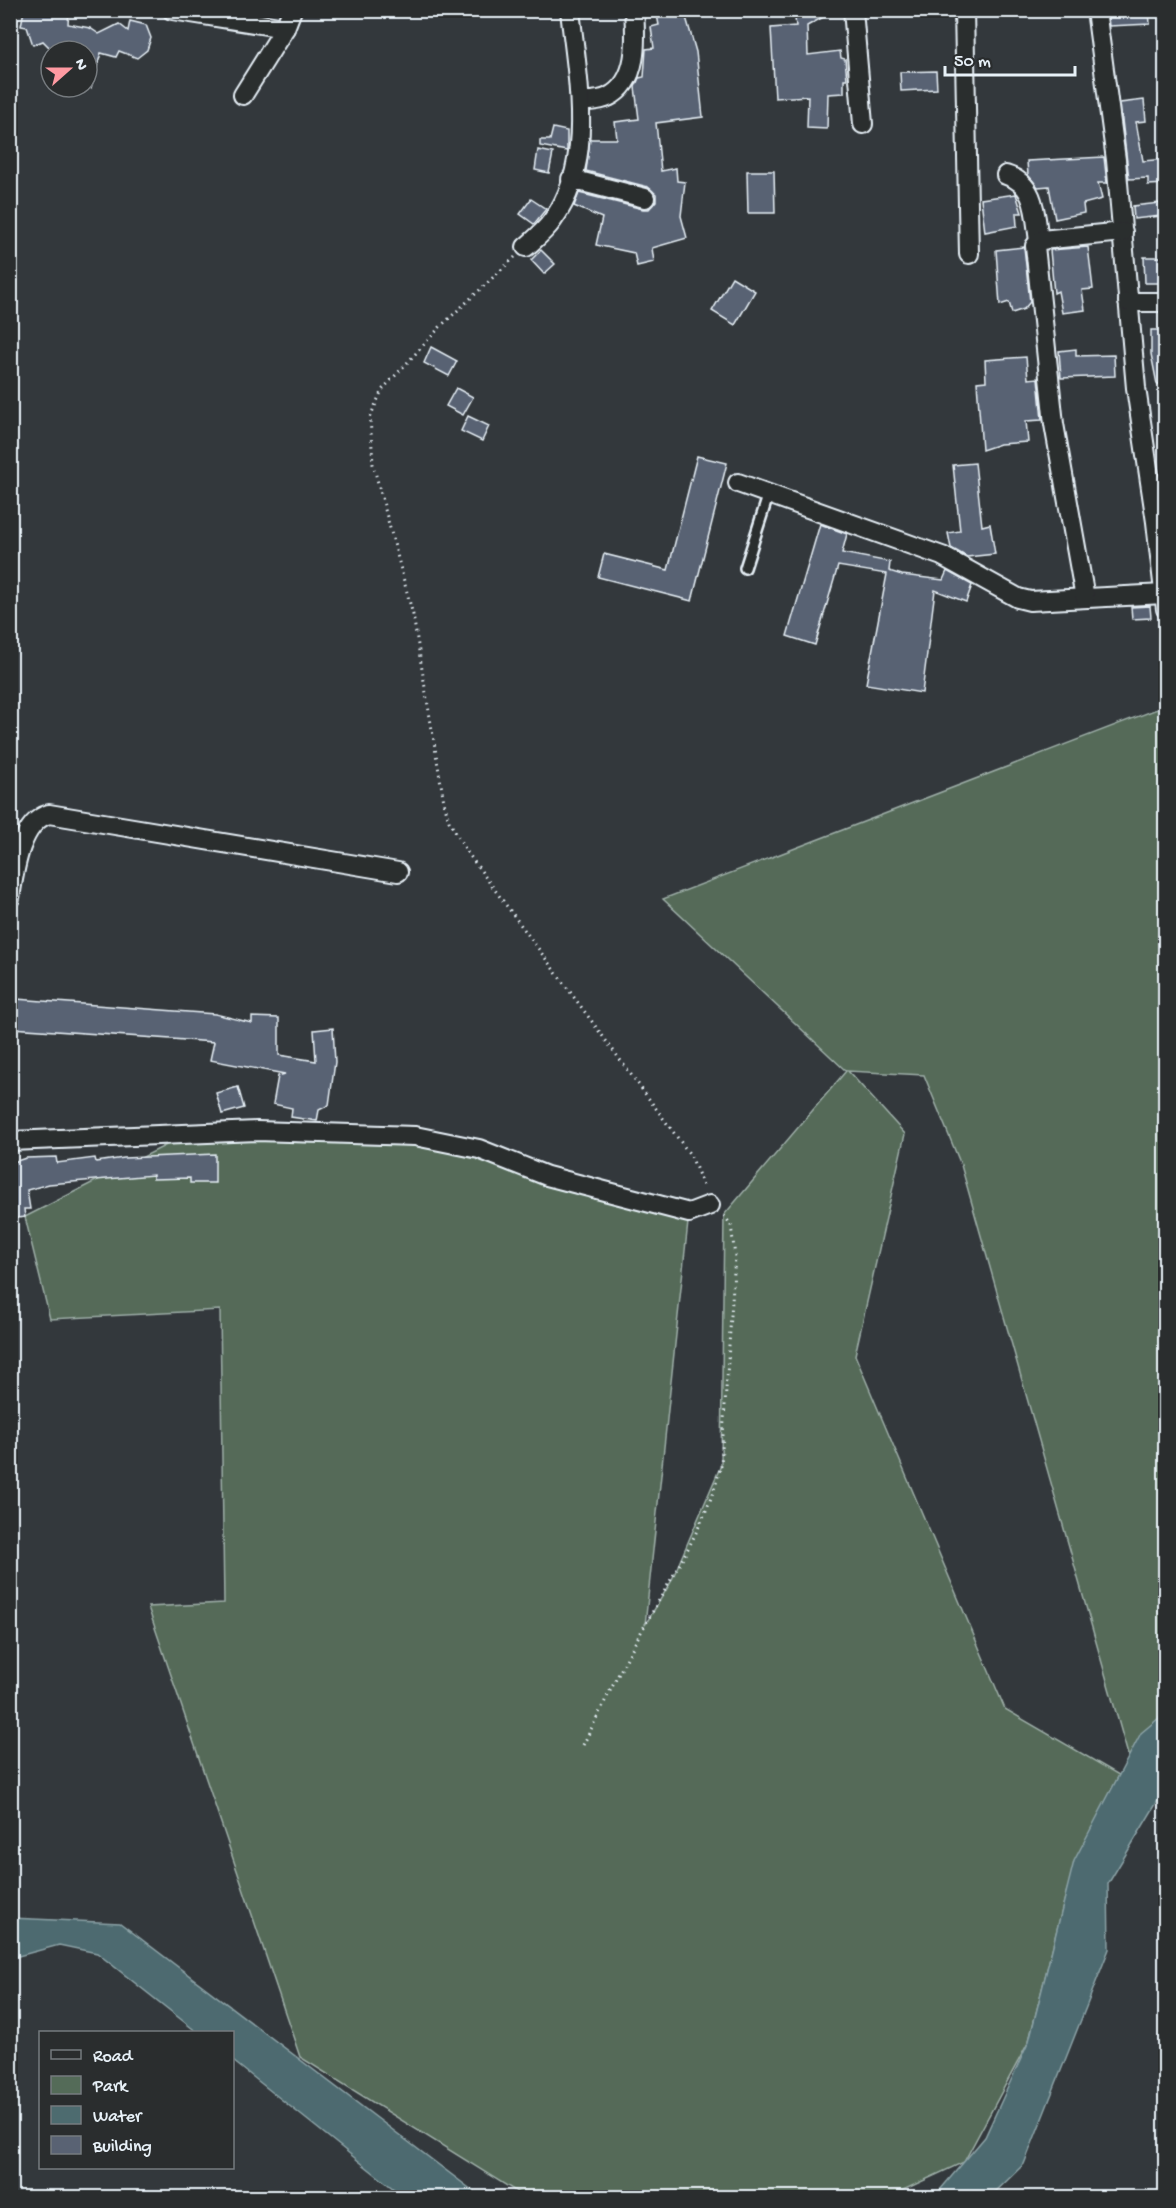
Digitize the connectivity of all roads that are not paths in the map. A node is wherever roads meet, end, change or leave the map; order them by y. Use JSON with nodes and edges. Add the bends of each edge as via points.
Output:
{"nodes":[{"id":1,"x":172,"y":10,"type":"edge"},
{"id":2,"x":292,"y":10,"type":"edge"},
{"id":3,"x":570,"y":10,"type":"edge"},
{"id":4,"x":634,"y":10,"type":"edge"},
{"id":5,"x":853,"y":10,"type":"edge"},
{"id":6,"x":964,"y":10,"type":"edge"},
{"id":7,"x":1096,"y":10,"type":"edge"},
{"id":8,"x":285,"y":28,"type":"junction"},
{"id":9,"x":243,"y":95,"type":"dead end"},
{"id":10,"x":580,"y":102,"type":"junction"},
{"id":11,"x":863,"y":124,"type":"dead end"},
{"id":12,"x":1006,"y":176,"type":"dead end"},
{"id":13,"x":571,"y":179,"type":"junction"},
{"id":14,"x":645,"y":198,"type":"dead end"},
{"id":15,"x":1123,"y":232,"type":"junction"},
{"id":16,"x":1039,"y":241,"type":"junction"},
{"id":17,"x":526,"y":247,"type":"road end"},
{"id":18,"x":969,"y":254,"type":"dead end"},
{"id":19,"x":1128,"y":302,"type":"junction"},
{"id":20,"x":1166,"y":302,"type":"edge"},
{"id":21,"x":738,"y":483,"type":"dead end"},
{"id":22,"x":768,"y":493,"type":"junction"},
{"id":23,"x":1161,"y":527,"type":"edge"},
{"id":24,"x":745,"y":568,"type":"dead end"},
{"id":25,"x":1085,"y":598,"type":"junction"},
{"id":26,"x":1165,"y":601,"type":"edge"},
{"id":27,"x":398,"y":872,"type":"dead end"},
{"id":28,"x":10,"y":898,"type":"edge"},
{"id":29,"x":10,"y":1141,"type":"edge"},
{"id":30,"x":710,"y":1205,"type":"road end"}],
"edges":[{"from":1,"to":8,"type":"street"},
{"from":2,"to":8,"type":"street"},
{"from":3,"to":10,"type":"street"},
{"from":4,"to":10,"type":"street","via":[[634,57],[622,86],[608,97]]},
{"from":5,"to":11,"type":"street"},
{"from":6,"to":18,"type":"street"},
{"from":7,"to":15,"type":"street"},
{"from":8,"to":9,"type":"street"},
{"from":10,"to":13,"type":"street","via":[[582,120]]},
{"from":12,"to":16,"type":"street","via":[[1028,188]]},
{"from":13,"to":14,"type":"street"},
{"from":13,"to":17,"type":"street","via":[[566,198],[552,222]]},
{"from":15,"to":16,"type":"street"},
{"from":15,"to":19,"type":"street"},
{"from":16,"to":25,"type":"street","via":[[1035,250],[1054,424]]},
{"from":19,"to":20,"type":"street"},
{"from":19,"to":23,"type":"street","via":[[1136,388]]},
{"from":21,"to":22,"type":"street"},
{"from":22,"to":24,"type":"lane"},
{"from":22,"to":25,"type":"street","via":[[942,556],[1018,598]]},
{"from":23,"to":26,"type":"street"},
{"from":25,"to":26,"type":"street"},
{"from":27,"to":28,"type":"street","via":[[49,814],[34,823],[27,835]]},
{"from":29,"to":30,"type":"street","via":[[257,1131],[415,1136],[479,1149],[547,1176],[689,1213]]}]}
